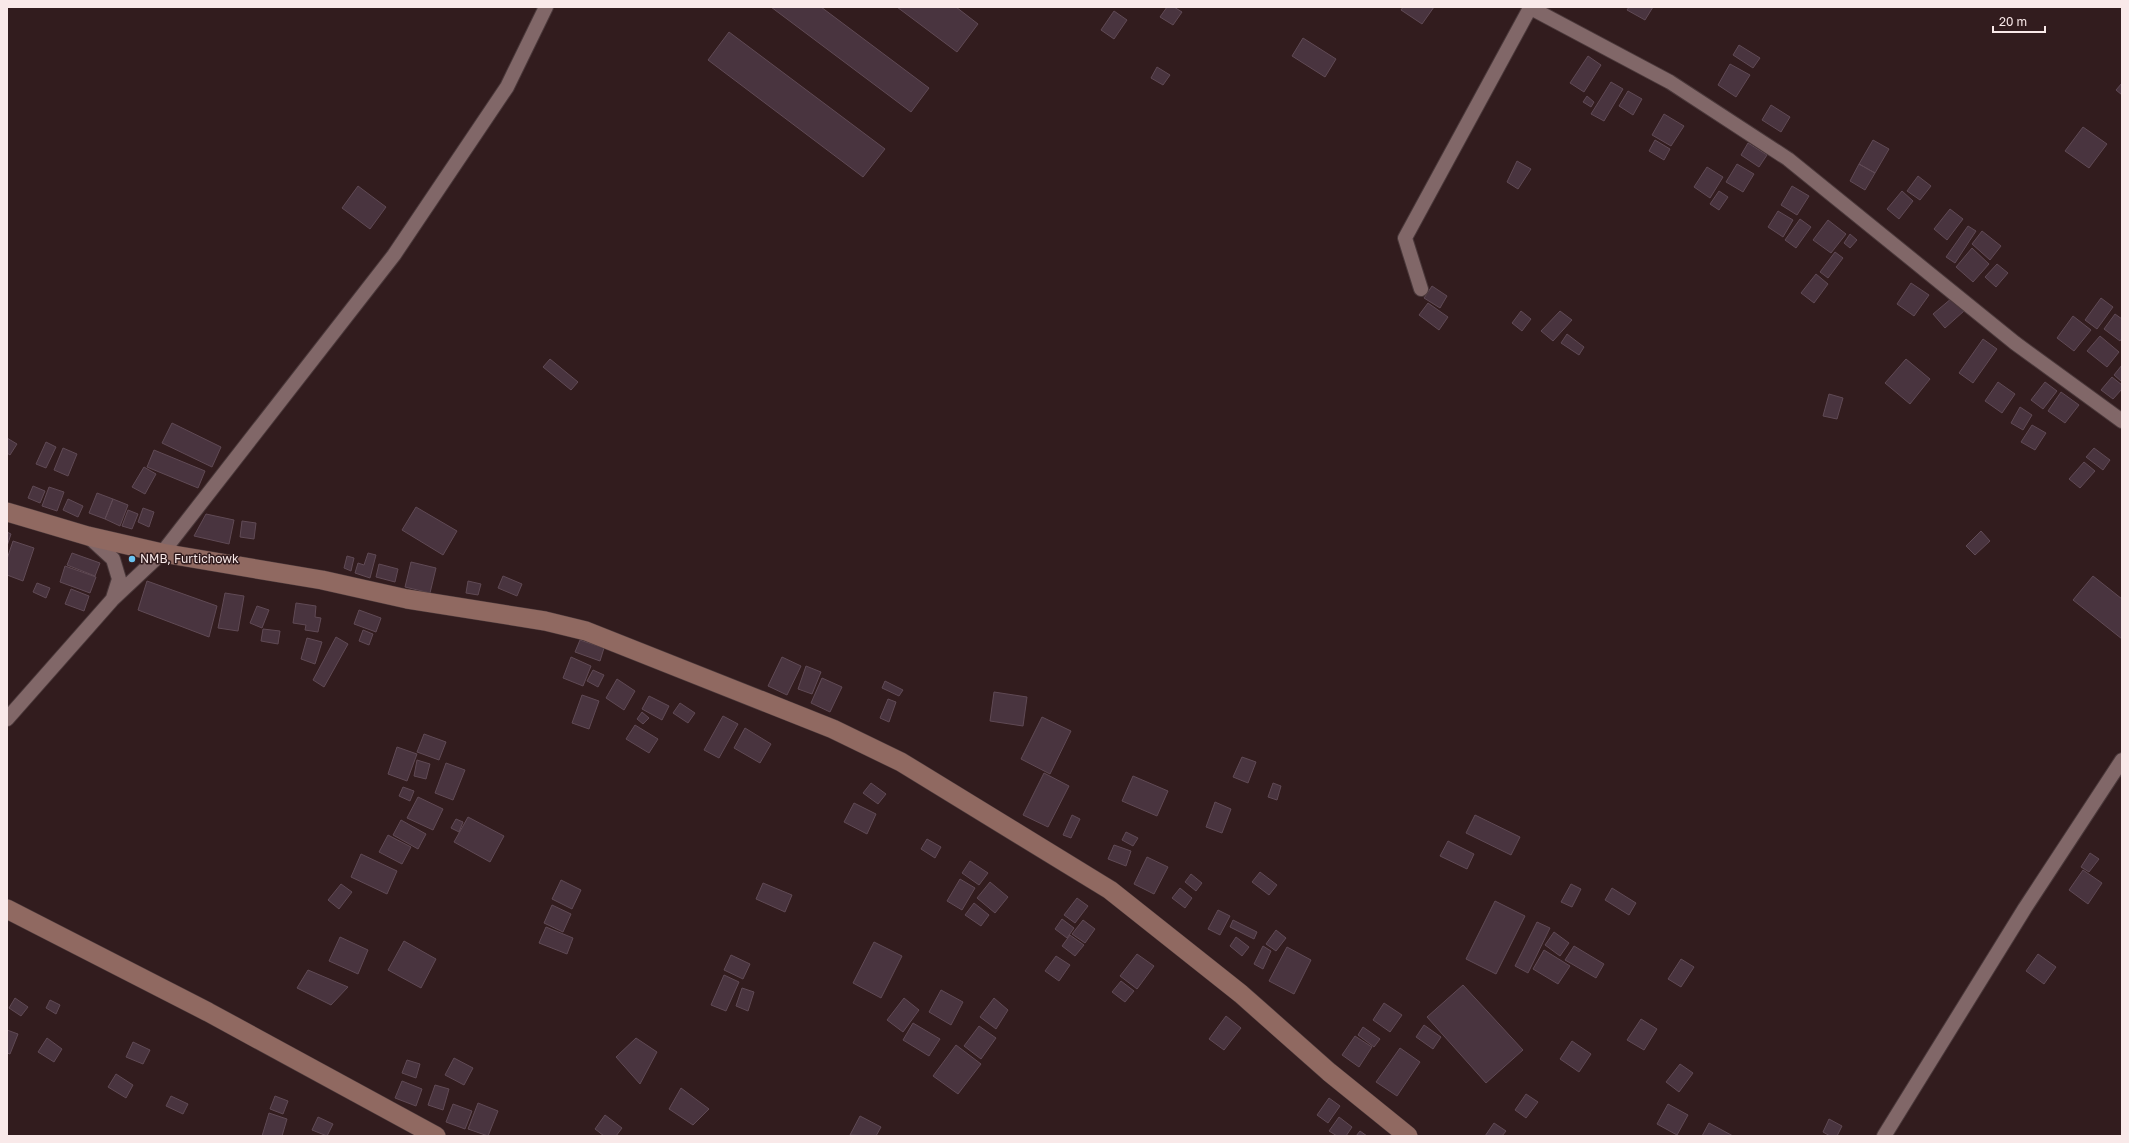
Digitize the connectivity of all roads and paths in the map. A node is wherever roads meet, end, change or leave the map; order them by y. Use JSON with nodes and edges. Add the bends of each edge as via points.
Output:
{"nodes":[{"id":1,"x":546,"y":7,"type":"edge"},
{"id":2,"x":1530,"y":7,"type":"edge"},
{"id":3,"x":1421,"y":289,"type":"dead end"},
{"id":4,"x":2122,"y":421,"type":"edge"},
{"id":5,"x":7,"y":512,"type":"edge"},
{"id":6,"x":88,"y":536,"type":"junction"},
{"id":7,"x":162,"y":553,"type":"junction"},
{"id":8,"x":112,"y":600,"type":"junction"},
{"id":9,"x":7,"y":719,"type":"edge"},
{"id":10,"x":2122,"y":760,"type":"edge"},
{"id":11,"x":7,"y":909,"type":"edge"},
{"id":12,"x":436,"y":1136,"type":"edge"},
{"id":13,"x":1408,"y":1136,"type":"edge"},
{"id":14,"x":1884,"y":1136,"type":"edge"}],
"edges":[{"from":1,"to":7,"type":"street","via":[[508,88],[394,255]]},
{"from":2,"to":3,"type":"street","via":[[1405,238]]},
{"from":2,"to":4,"type":"street","via":[[1670,82],[1788,159],[2015,343]]},
{"from":5,"to":6,"type":"street"},
{"from":6,"to":7,"type":"street"},
{"from":6,"to":8,"type":"street","via":[[113,559],[119,579]]},
{"from":7,"to":8,"type":"street"},
{"from":7,"to":13,"type":"street","via":[[322,580],[407,600],[545,620],[586,631],[833,729],[901,762],[1110,890],[1241,994],[1329,1072]]},
{"from":8,"to":9,"type":"street"},
{"from":10,"to":14,"type":"street","via":[[2025,908]]},
{"from":11,"to":12,"type":"street","via":[[208,1012]]}]}
